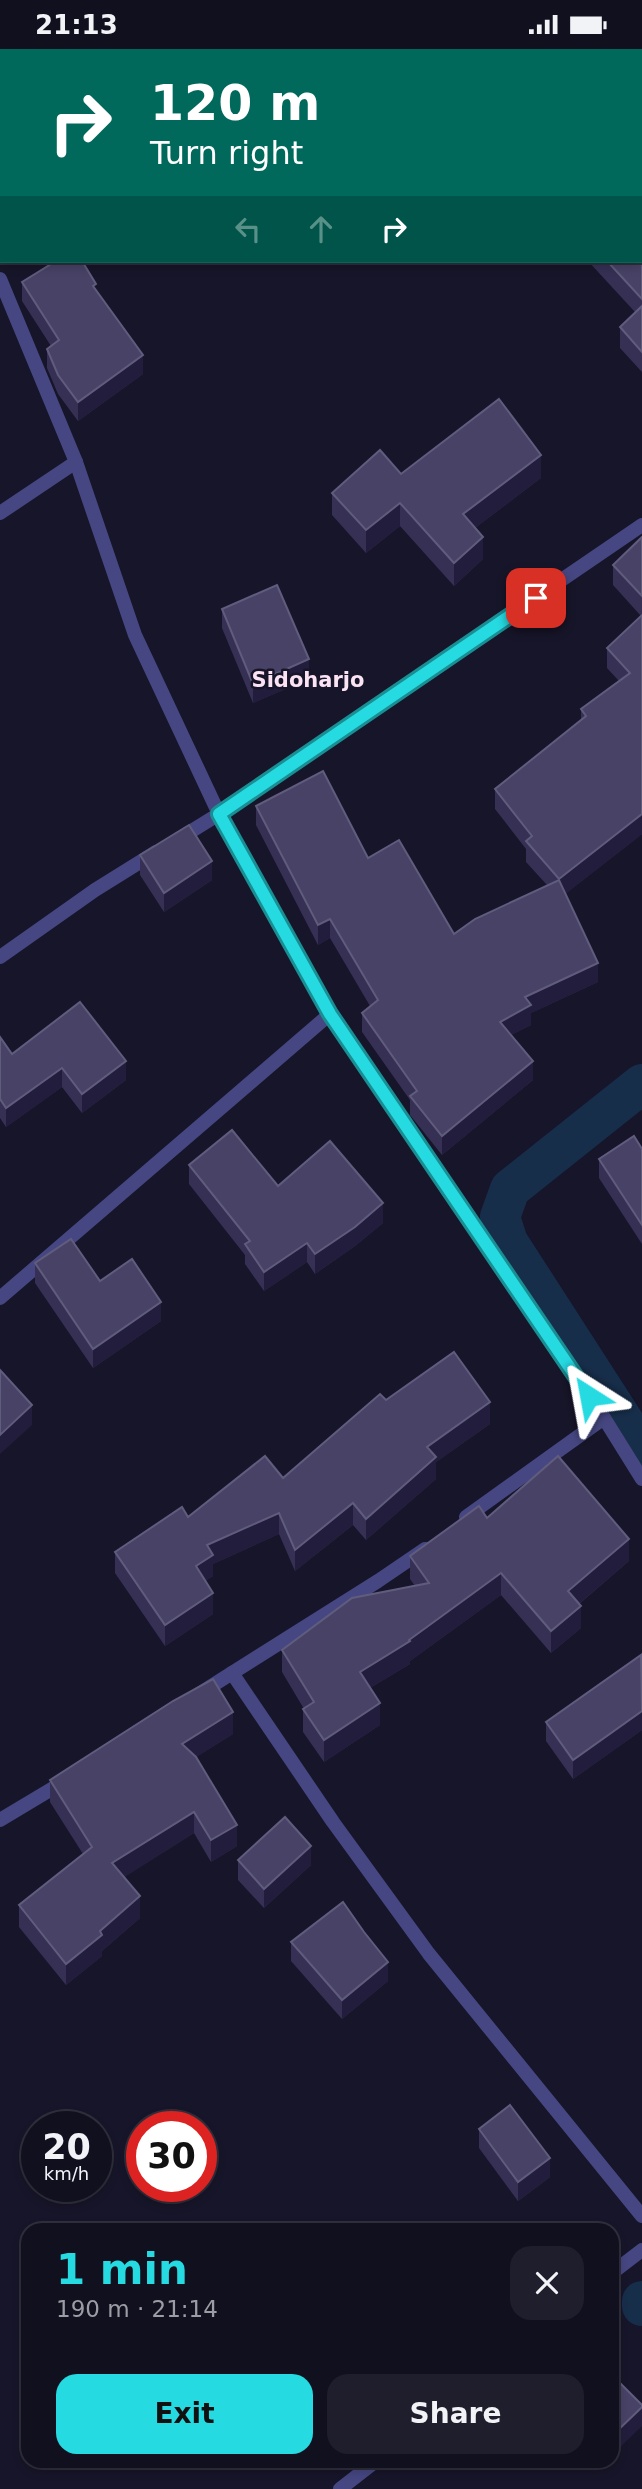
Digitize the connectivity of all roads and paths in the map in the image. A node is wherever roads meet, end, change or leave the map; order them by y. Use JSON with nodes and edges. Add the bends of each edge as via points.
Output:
{"nodes":[{"id":1,"x":0,"y":279,"type":"edge"},
{"id":2,"x":76,"y":462,"type":"junction"},
{"id":3,"x":0,"y":513,"type":"edge"},
{"id":4,"x":642,"y":525,"type":"edge"},
{"id":5,"x":219,"y":814,"type":"junction"},
{"id":6,"x":0,"y":957,"type":"edge"},
{"id":7,"x":330,"y":1014,"type":"junction"},
{"id":8,"x":0,"y":1299,"type":"edge"},
{"id":9,"x":604,"y":1418,"type":"junction"},
{"id":10,"x":642,"y":1479,"type":"edge"},
{"id":11,"x":459,"y":1523,"type":"edge"},
{"id":12,"x":440,"y":1538,"type":"edge"},
{"id":13,"x":232,"y":1673,"type":"junction"},
{"id":14,"x":186,"y":1702,"type":"edge"},
{"id":15,"x":72,"y":1776,"type":"edge"},
{"id":16,"x":0,"y":1820,"type":"edge"},
{"id":17,"x":642,"y":2215,"type":"edge"},
{"id":18,"x":642,"y":2250,"type":"edge"},
{"id":19,"x":619,"y":2268,"type":"edge"},
{"id":20,"x":367,"y":2468,"type":"edge"},
{"id":21,"x":340,"y":2489,"type":"edge"}],
"edges":[{"from":1,"to":2,"type":"street"},
{"from":2,"to":3,"type":"street"},
{"from":2,"to":5,"type":"street","via":[[135,635]]},
{"from":4,"to":5,"type":"street"},
{"from":5,"to":6,"type":"street","via":[[95,890]]},
{"from":5,"to":7,"type":"street"},
{"from":7,"to":8,"type":"street"},
{"from":7,"to":9,"type":"street"},
{"from":9,"to":10,"type":"street"},
{"from":9,"to":11,"type":"street"},
{"from":12,"to":13,"type":"street"},
{"from":13,"to":14,"type":"street"},
{"from":13,"to":17,"type":"street","via":[[429,1954]]},
{"from":15,"to":16,"type":"street"},
{"from":18,"to":19,"type":"street"},
{"from":20,"to":21,"type":"street"}]}
